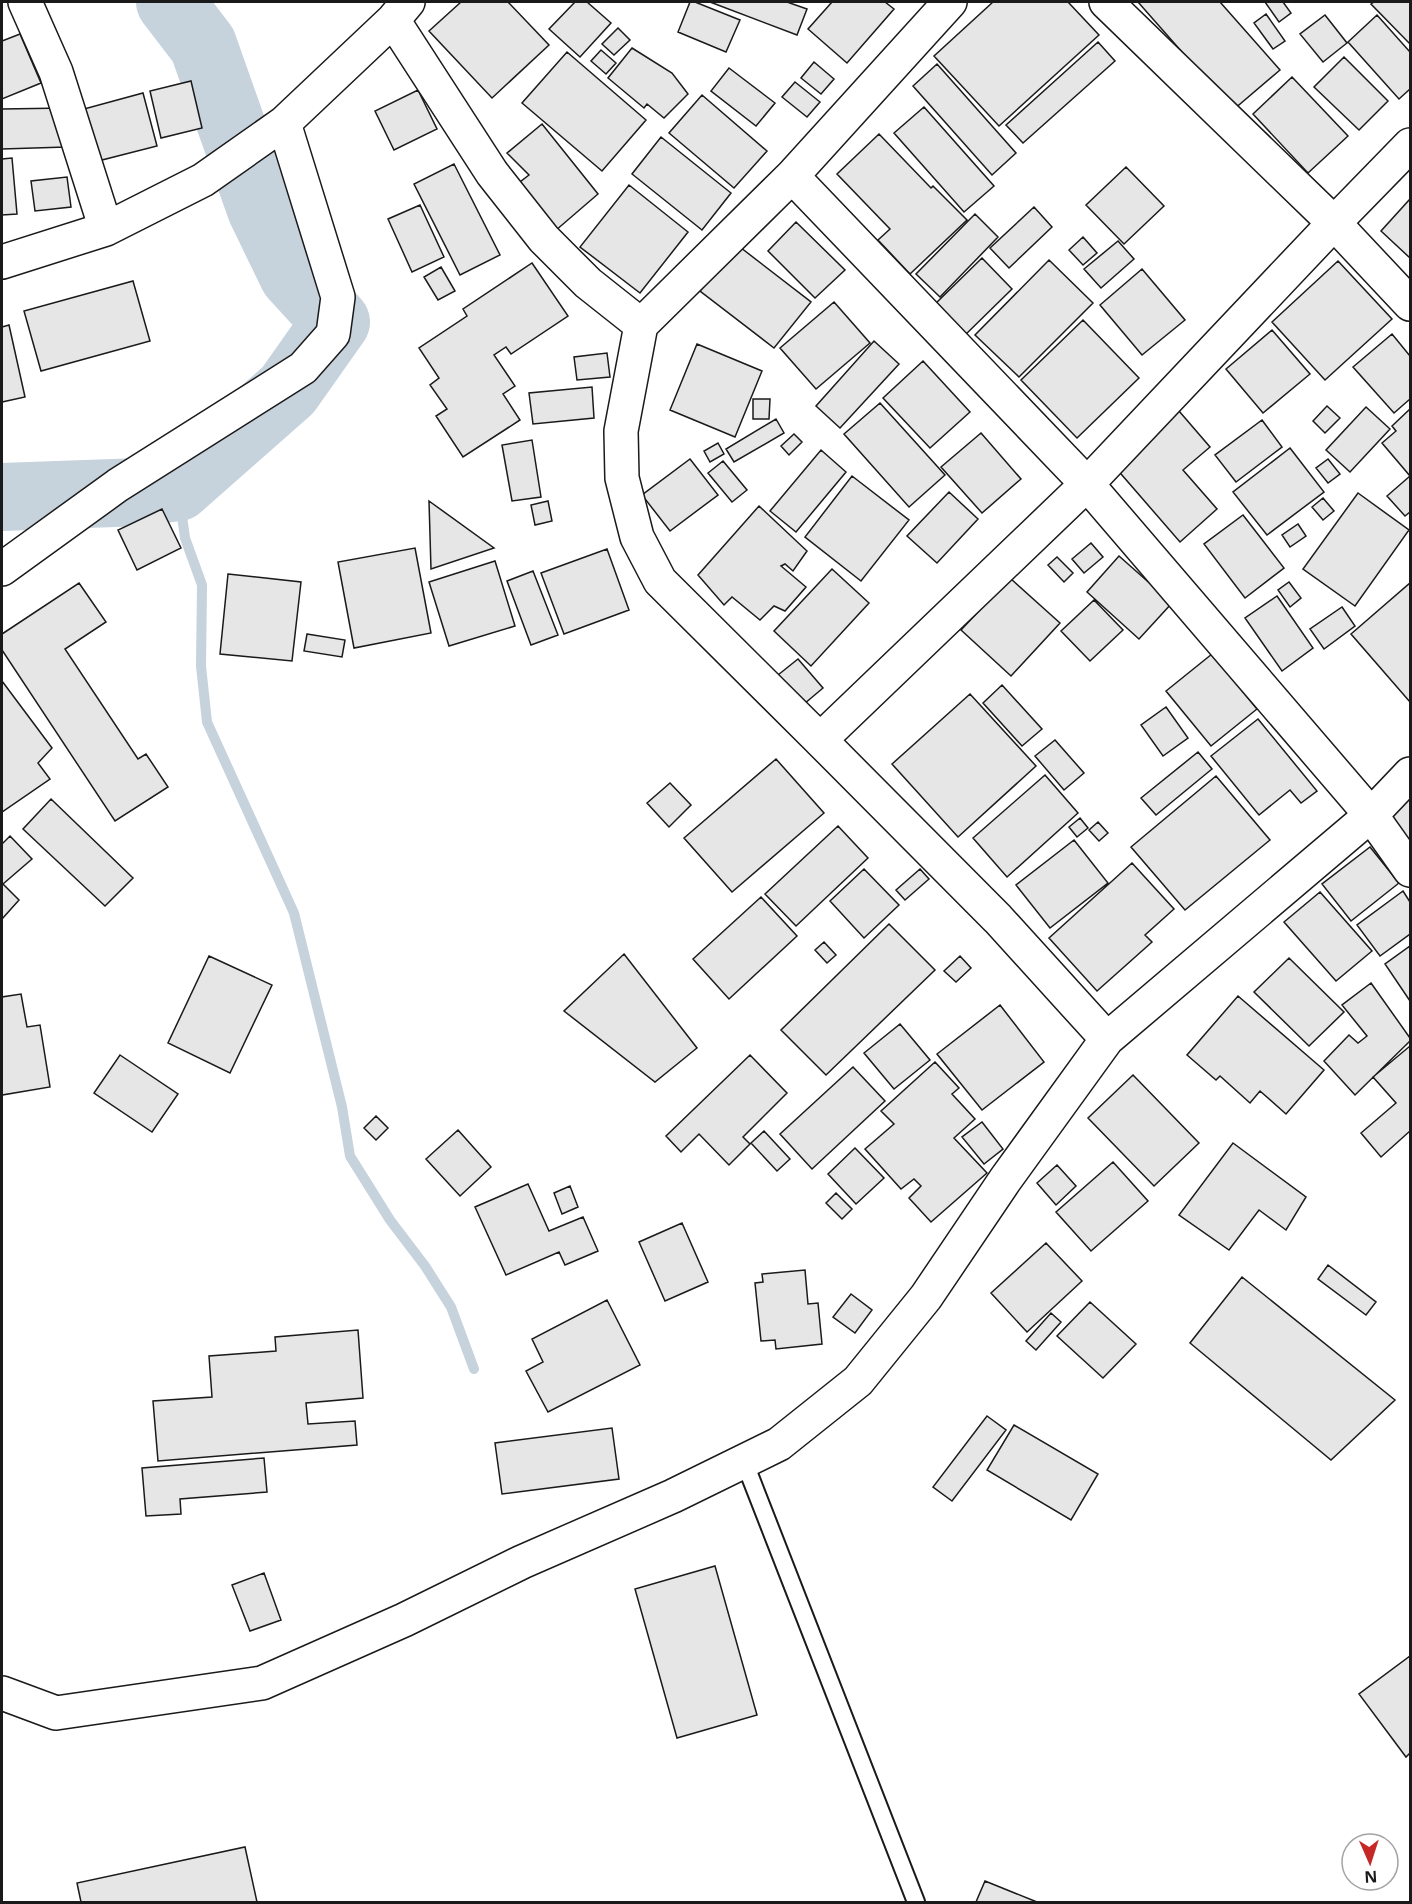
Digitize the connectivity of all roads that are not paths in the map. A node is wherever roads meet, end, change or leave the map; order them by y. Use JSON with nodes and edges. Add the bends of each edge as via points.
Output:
{"nodes":[{"id":1,"x":25,"y":2,"type":"edge"},
{"id":2,"x":950,"y":2,"type":"edge"},
{"id":3,"x":1106,"y":2,"type":"edge"},
{"id":4,"x":400,"y":11,"type":"edge"},
{"id":5,"x":284,"y":123,"type":"junction"},
{"id":6,"x":1410,"y":145,"type":"edge"},
{"id":7,"x":792,"y":176,"type":"junction"},
{"id":8,"x":1334,"y":223,"type":"junction"},
{"id":9,"x":106,"y":229,"type":"junction"},
{"id":10,"x":2,"y":262,"type":"edge"},
{"id":11,"x":1410,"y":304,"type":"edge"},
{"id":12,"x":641,"y":325,"type":"junction"},
{"id":13,"x":1087,"y":484,"type":"junction"},
{"id":14,"x":2,"y":569,"type":"edge"},
{"id":15,"x":820,"y":740,"type":"junction"},
{"id":16,"x":1410,"y":774,"type":"edge"},
{"id":17,"x":1371,"y":815,"type":"junction"},
{"id":18,"x":1410,"y":870,"type":"edge"},
{"id":19,"x":1107,"y":1039,"type":"junction"},
{"id":20,"x":744,"y":1461,"type":"junction"},
{"id":21,"x":2,"y":1693,"type":"edge"},
{"id":22,"x":916,"y":1902,"type":"edge"}],
"edges":[{"from":1,"to":9,"type":"street","via":[[56,72]]},
{"from":2,"to":7,"type":"street"},
{"from":3,"to":8,"type":"street"},
{"from":4,"to":5,"type":"street"},
{"from":4,"to":12,"type":"street","via":[[492,173],[544,239],[588,283]]},
{"from":5,"to":9,"type":"street","via":[[203,180]]},
{"from":5,"to":14,"type":"street","via":[[338,297],[333,334],[303,368],[118,485]]},
{"from":6,"to":8,"type":"street"},
{"from":7,"to":12,"type":"street"},
{"from":7,"to":13,"type":"street"},
{"from":8,"to":11,"type":"street"},
{"from":8,"to":13,"type":"street"},
{"from":9,"to":10,"type":"street"},
{"from":12,"to":15,"type":"street","via":[[621,431],[622,478],[637,537],[660,581]]},
{"from":13,"to":15,"type":"street"},
{"from":13,"to":17,"type":"street"},
{"from":15,"to":19,"type":"street","via":[[998,919]]},
{"from":16,"to":17,"type":"street"},
{"from":17,"to":18,"type":"street"},
{"from":17,"to":19,"type":"street"},
{"from":19,"to":20,"type":"street","via":[[926,1297],[858,1380],[779,1444]]},
{"from":20,"to":21,"type":"street","via":[[262,1683],[56,1713]]},
{"from":20,"to":22,"type":"lane"}]}
